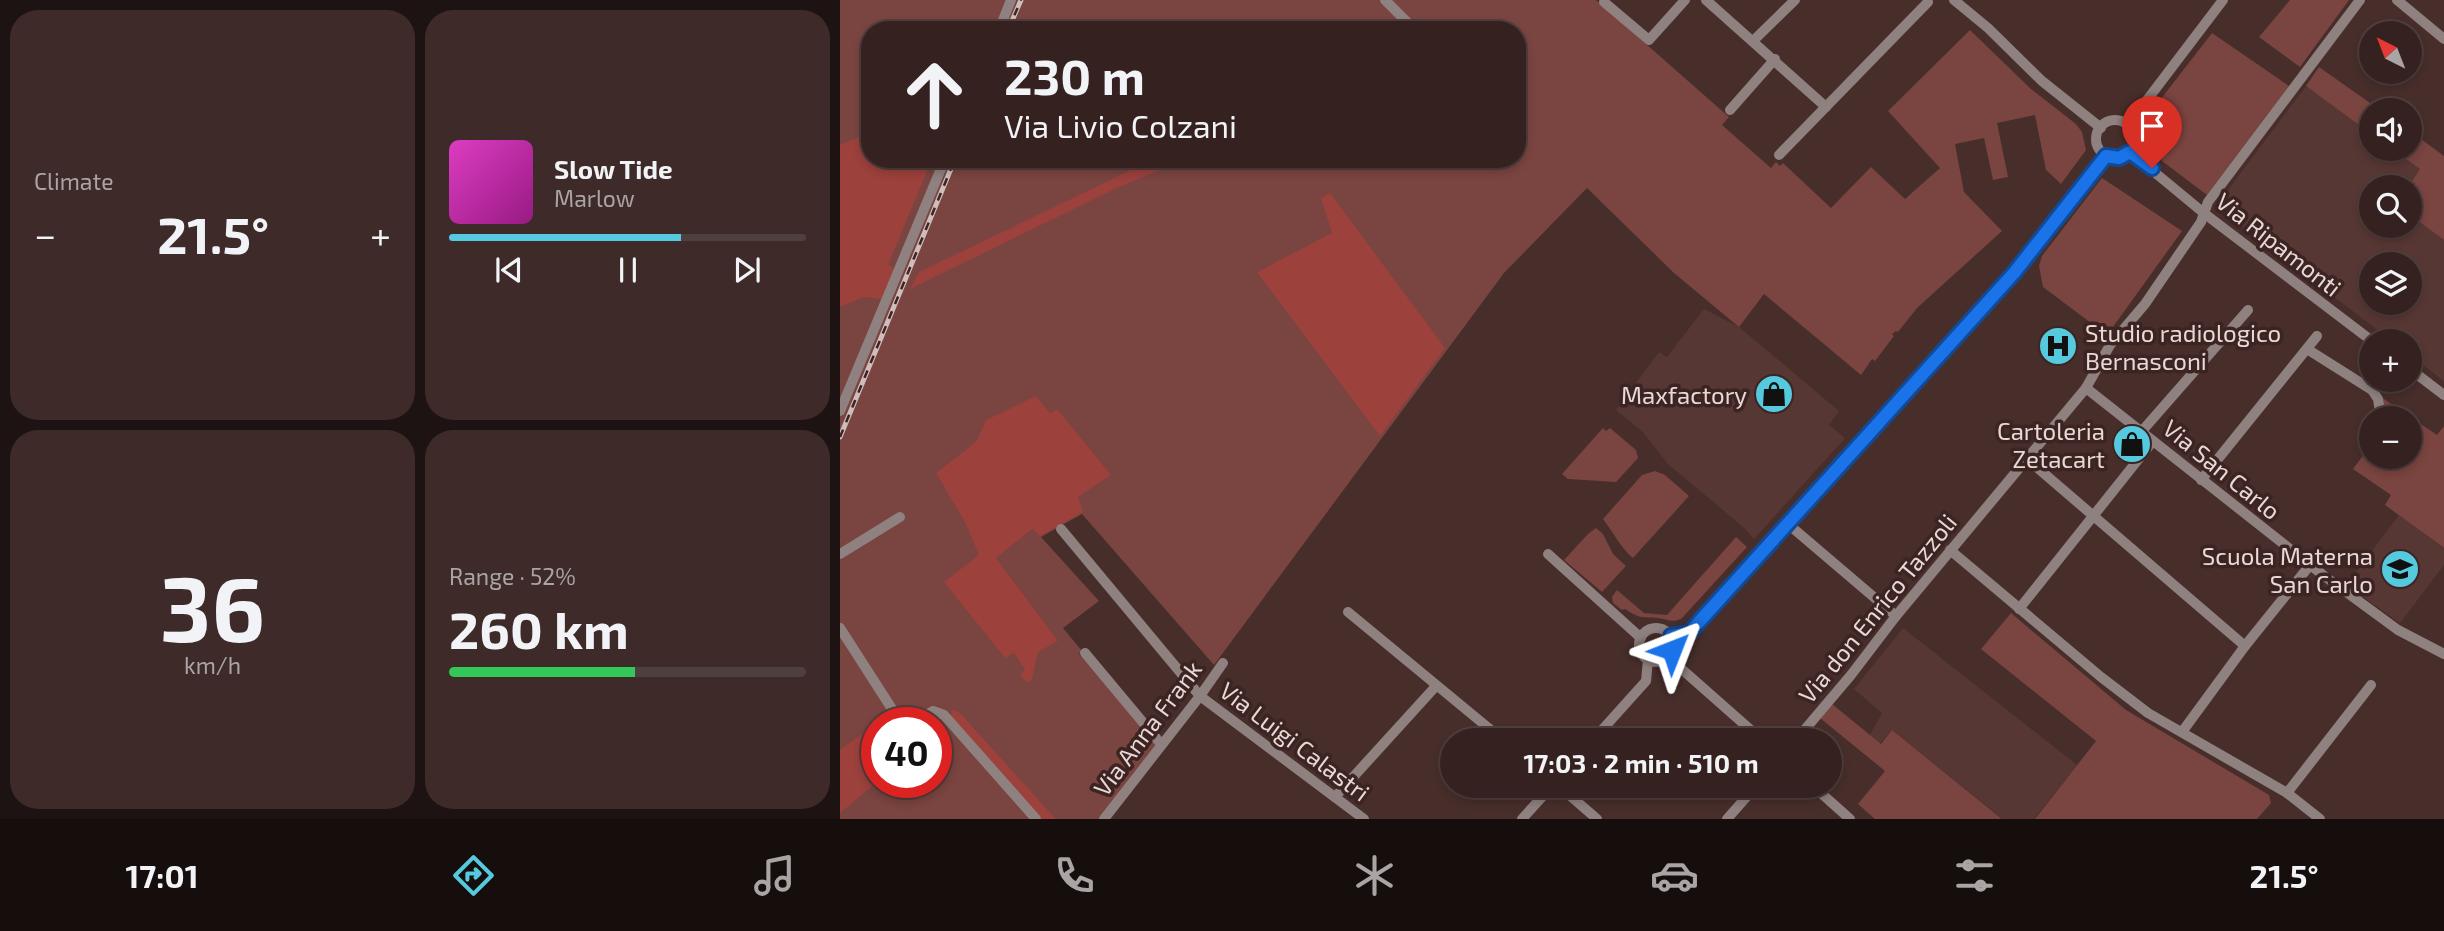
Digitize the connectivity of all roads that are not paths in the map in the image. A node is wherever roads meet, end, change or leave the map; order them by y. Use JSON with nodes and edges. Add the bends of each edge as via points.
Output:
{"nodes":[{"id":1,"x":1011,"y":0,"type":"edge"},
{"id":2,"x":1385,"y":0,"type":"edge"},
{"id":3,"x":1685,"y":0,"type":"edge"},
{"id":4,"x":1706,"y":0,"type":"edge"},
{"id":5,"x":1795,"y":0,"type":"edge"},
{"id":6,"x":1954,"y":0,"type":"edge"},
{"id":7,"x":2224,"y":0,"type":"edge"},
{"id":8,"x":2360,"y":0,"type":"edge"},
{"id":9,"x":2397,"y":0,"type":"edge"},
{"id":10,"x":1604,"y":2,"type":"dead end"},
{"id":11,"x":1928,"y":2,"type":"dead end"},
{"id":12,"x":1003,"y":21,"type":"edge"},
{"id":13,"x":1406,"y":21,"type":"edge"},
{"id":14,"x":2444,"y":39,"type":"edge"},
{"id":15,"x":1754,"y":40,"type":"junction"},
{"id":16,"x":1775,"y":59,"type":"junction"},
{"id":17,"x":1826,"y":107,"type":"junction"},
{"id":18,"x":1730,"y":110,"type":"dead end"},
{"id":19,"x":2125,"y":123,"type":"junction"},
{"id":20,"x":2101,"y":128,"type":"junction"},
{"id":21,"x":2130,"y":152,"type":"junction"},
{"id":22,"x":1779,"y":155,"type":"dead end"},
{"id":23,"x":2106,"y":156,"type":"junction"},
{"id":24,"x":941,"y":168,"type":"edge"},
{"id":25,"x":2205,"y":214,"type":"junction"},
{"id":26,"x":2248,"y":310,"type":"dead end"},
{"id":27,"x":2359,"y":331,"type":"edge"},
{"id":28,"x":2317,"y":336,"type":"dead end"},
{"id":29,"x":2307,"y":348,"type":"junction"},
{"id":30,"x":2422,"y":378,"type":"edge"},
{"id":31,"x":2086,"y":388,"type":"junction"},
{"id":32,"x":2444,"y":395,"type":"edge"},
{"id":33,"x":2380,"y":406,"type":"edge"},
{"id":34,"x":840,"y":411,"type":"edge"},
{"id":35,"x":2142,"y":431,"type":"junction"},
{"id":36,"x":2153,"y":441,"type":"junction"},
{"id":37,"x":2026,"y":458,"type":"junction"},
{"id":38,"x":2201,"y":480,"type":"junction"},
{"id":39,"x":900,"y":517,"type":"dead end"},
{"id":40,"x":2092,"y":517,"type":"junction"},
{"id":41,"x":1788,"y":524,"type":"junction"},
{"id":42,"x":1061,"y":529,"type":"dead end"},
{"id":43,"x":1951,"y":550,"type":"junction"},
{"id":44,"x":840,"y":554,"type":"edge"},
{"id":45,"x":1548,"y":554,"type":"dead end"},
{"id":46,"x":2310,"y":565,"type":"junction"},
{"id":47,"x":2019,"y":608,"type":"junction"},
{"id":48,"x":1348,"y":612,"type":"dead end"},
{"id":49,"x":1896,"y":616,"type":"junction"},
{"id":50,"x":840,"y":628,"type":"edge"},
{"id":51,"x":1671,"y":636,"type":"junction"},
{"id":52,"x":1641,"y":638,"type":"junction"},
{"id":53,"x":2245,"y":646,"type":"junction"},
{"id":54,"x":1085,"y":653,"type":"dead end"},
{"id":55,"x":2444,"y":654,"type":"edge"},
{"id":56,"x":1668,"y":657,"type":"junction"},
{"id":57,"x":1648,"y":660,"type":"junction"},
{"id":58,"x":1223,"y":663,"type":"dead end"},
{"id":59,"x":1436,"y":685,"type":"junction"},
{"id":60,"x":2371,"y":685,"type":"dead end"},
{"id":61,"x":1200,"y":696,"type":"junction"},
{"id":62,"x":891,"y":707,"type":"edge"},
{"id":63,"x":952,"y":724,"type":"edge"},
{"id":64,"x":1488,"y":728,"type":"edge"},
{"id":65,"x":1604,"y":728,"type":"edge"},
{"id":66,"x":1748,"y":728,"type":"edge"},
{"id":67,"x":1806,"y":728,"type":"edge"},
{"id":68,"x":2182,"y":732,"type":"junction"},
{"id":69,"x":1161,"y":744,"type":"junction"},
{"id":70,"x":2287,"y":793,"type":"junction"},
{"id":71,"x":1335,"y":797,"type":"junction"},
{"id":72,"x":1541,"y":798,"type":"edge"},
{"id":73,"x":1573,"y":798,"type":"edge"},
{"id":74,"x":1745,"y":798,"type":"edge"},
{"id":75,"x":1826,"y":798,"type":"edge"},
{"id":76,"x":1036,"y":819,"type":"edge"},
{"id":77,"x":1104,"y":819,"type":"edge"},
{"id":78,"x":1364,"y":819,"type":"edge"},
{"id":79,"x":1522,"y":819,"type":"edge"},
{"id":80,"x":1597,"y":819,"type":"edge"},
{"id":81,"x":1727,"y":819,"type":"edge"},
{"id":82,"x":1850,"y":819,"type":"edge"},
{"id":83,"x":2320,"y":819,"type":"edge"}],
"edges":[{"from":1,"to":12,"type":"street"},
{"from":2,"to":13,"type":"street"},
{"from":3,"to":10,"type":"street","via":[[1649,40]]},
{"from":4,"to":15,"type":"street"},
{"from":5,"to":15,"type":"street"},
{"from":6,"to":20,"type":"street"},
{"from":7,"to":19,"type":"street"},
{"from":8,"to":25,"type":"street","via":[[2208,202]]},
{"from":9,"to":14,"type":"street"},
{"from":11,"to":17,"type":"street"},
{"from":15,"to":16,"type":"street"},
{"from":16,"to":17,"type":"street"},
{"from":16,"to":18,"type":"street"},
{"from":17,"to":22,"type":"street"},
{"from":19,"to":20,"type":"street","via":[[2112,121]]},
{"from":19,"to":21,"type":"street","via":[[2133,133]]},
{"from":20,"to":23,"type":"street","via":[[2097,140]]},
{"from":21,"to":23,"type":"street","via":[[2119,158]]},
{"from":21,"to":25,"type":"street","name":"Via Ripamonti"},
{"from":23,"to":41,"type":"street","via":[[2024,261]]},
{"from":24,"to":34,"type":"street"},
{"from":25,"to":27,"type":"street","name":"Via Ripamonti"},
{"from":25,"to":31,"type":"street","via":[[2145,303],[2109,345]]},
{"from":26,"to":35,"type":"street"},
{"from":28,"to":29,"type":"street"},
{"from":29,"to":33,"type":"street","via":[[2372,390]]},
{"from":29,"to":38,"type":"street"},
{"from":30,"to":32,"type":"street"},
{"from":31,"to":35,"type":"street","name":"Via San Carlo"},
{"from":31,"to":37,"type":"street","name":"Via don Enrico Tazzoli"},
{"from":35,"to":36,"type":"street","name":"Via San Carlo"},
{"from":36,"to":38,"type":"street","name":"Via San Carlo"},
{"from":36,"to":40,"type":"street"},
{"from":37,"to":40,"type":"street"},
{"from":37,"to":43,"type":"street","name":"Via don Enrico Tazzoli"},
{"from":38,"to":46,"type":"street","name":"Via San Carlo"},
{"from":39,"to":44,"type":"street"},
{"from":40,"to":47,"type":"street"},
{"from":40,"to":53,"type":"street"},
{"from":41,"to":49,"type":"street"},
{"from":41,"to":51,"type":"street","via":[[1689,633]]},
{"from":42,"to":61,"type":"street","name":"Via Luigi Calastri"},
{"from":43,"to":47,"type":"street"},
{"from":43,"to":49,"type":"street","name":"Via don Enrico Tazzoli"},
{"from":45,"to":52,"type":"street"},
{"from":46,"to":53,"type":"street"},
{"from":46,"to":55,"type":"street","name":"Via San Carlo","via":[[2398,630]]},
{"from":47,"to":68,"type":"street","via":[[2138,706]]},
{"from":48,"to":59,"type":"street"},
{"from":49,"to":67,"type":"street","name":"Via don Enrico Tazzoli"},
{"from":50,"to":62,"type":"street"},
{"from":51,"to":52,"type":"street","via":[[1655,628]]},
{"from":51,"to":56,"type":"street","via":[[1673,647]]},
{"from":52,"to":57,"type":"street","via":[[1640,652]]},
{"from":53,"to":68,"type":"street"},
{"from":54,"to":69,"type":"street"},
{"from":56,"to":57,"type":"street","via":[[1659,662]]},
{"from":56,"to":66,"type":"street"},
{"from":57,"to":65,"type":"street","via":[[1646,681]]},
{"from":58,"to":61,"type":"street","name":"Via Anna Frank"},
{"from":59,"to":64,"type":"street"},
{"from":59,"to":71,"type":"street"},
{"from":60,"to":70,"type":"street"},
{"from":61,"to":69,"type":"street","name":"Via Anna Frank"},
{"from":61,"to":71,"type":"street","name":"Via Luigi Calastri"},
{"from":63,"to":76,"type":"street"},
{"from":68,"to":70,"type":"street"},
{"from":69,"to":77,"type":"street","name":"Via Anna Frank"},
{"from":70,"to":83,"type":"street"},
{"from":71,"to":78,"type":"street","name":"Via Luigi Calastri"},
{"from":72,"to":79,"type":"street"},
{"from":73,"to":80,"type":"street"},
{"from":74,"to":81,"type":"street"},
{"from":75,"to":82,"type":"street"}]}
